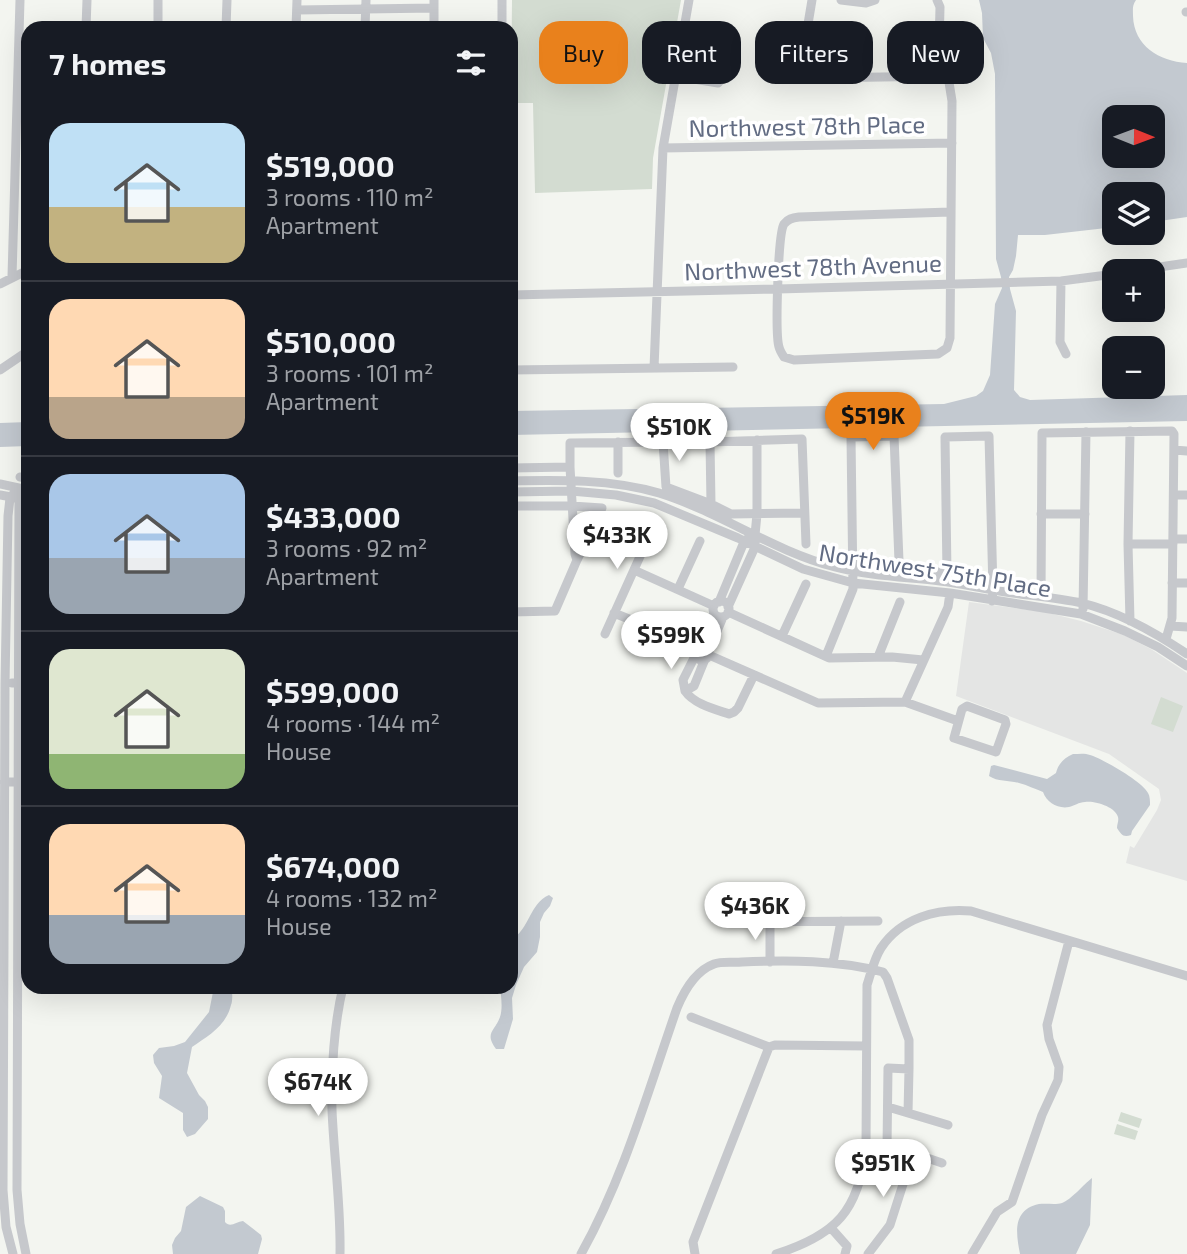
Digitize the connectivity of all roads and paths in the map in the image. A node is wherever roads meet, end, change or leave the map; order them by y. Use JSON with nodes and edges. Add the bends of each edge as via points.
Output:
{"nodes":[{"id":1,"x":20,"y":0,"type":"edge"},
{"id":2,"x":87,"y":0,"type":"edge"},
{"id":3,"x":158,"y":0,"type":"edge"},
{"id":4,"x":227,"y":0,"type":"edge"},
{"id":5,"x":502,"y":0,"type":"edge"},
{"id":6,"x":689,"y":0,"type":"edge"},
{"id":7,"x":812,"y":0,"type":"edge"},
{"id":8,"x":841,"y":0,"type":"edge"},
{"id":9,"x":875,"y":0,"type":"edge"},
{"id":10,"x":937,"y":0,"type":"edge"},
{"id":11,"x":366,"y":4,"type":"edge"},
{"id":12,"x":434,"y":4,"type":"edge"},
{"id":13,"x":297,"y":5,"type":"edge"},
{"id":14,"x":86,"y":21,"type":"edge"},
{"id":15,"x":158,"y":21,"type":"edge"},
{"id":16,"x":226,"y":21,"type":"edge"},
{"id":17,"x":502,"y":21,"type":"edge"},
{"id":18,"x":685,"y":21,"type":"edge"},
{"id":19,"x":940,"y":21,"type":"edge"},
{"id":20,"x":887,"y":77,"type":"edge"},
{"id":21,"x":675,"y":84,"type":"edge"},
{"id":22,"x":949,"y":84,"type":"edge"},
{"id":23,"x":952,"y":143,"type":"junction"},
{"id":24,"x":663,"y":148,"type":"junction"},
{"id":25,"x":950,"y":212,"type":"junction"},
{"id":26,"x":1187,"y":263,"type":"edge"},
{"id":27,"x":1165,"y":266,"type":"edge"},
{"id":28,"x":21,"y":273,"type":"edge"},
{"id":29,"x":1102,"y":276,"type":"edge"},
{"id":30,"x":12,"y":277,"type":"junction"},
{"id":31,"x":1061,"y":281,"type":"junction"},
{"id":32,"x":0,"y":284,"type":"edge"},
{"id":33,"x":950,"y":284,"type":"junction"},
{"id":34,"x":778,"y":289,"type":"junction"},
{"id":35,"x":658,"y":292,"type":"junction"},
{"id":36,"x":518,"y":295,"type":"edge"},
{"id":37,"x":1066,"y":354,"type":"dead end"},
{"id":38,"x":21,"y":356,"type":"edge"},
{"id":39,"x":733,"y":367,"type":"dead end"},
{"id":40,"x":654,"y":368,"type":"junction"},
{"id":41,"x":0,"y":370,"type":"edge"},
{"id":42,"x":518,"y":370,"type":"edge"},
{"id":43,"x":1130,"y":431,"type":"junction"},
{"id":44,"x":1086,"y":432,"type":"junction"},
{"id":45,"x":757,"y":440,"type":"junction"},
{"id":46,"x":618,"y":443,"type":"junction"},
{"id":47,"x":1174,"y":450,"type":"junction"},
{"id":48,"x":1187,"y":451,"type":"edge"},
{"id":49,"x":570,"y":467,"type":"junction"},
{"id":50,"x":518,"y":468,"type":"edge"},
{"id":51,"x":618,"y":473,"type":"dead end"},
{"id":52,"x":571,"y":480,"type":"junction"},
{"id":53,"x":518,"y":481,"type":"edge"},
{"id":54,"x":0,"y":484,"type":"edge"},
{"id":55,"x":18,"y":488,"type":"junction"},
{"id":56,"x":21,"y":489,"type":"edge"},
{"id":57,"x":571,"y":491,"type":"junction"},
{"id":58,"x":518,"y":492,"type":"edge"},
{"id":59,"x":1174,"y":495,"type":"junction"},
{"id":60,"x":1187,"y":495,"type":"edge"},
{"id":61,"x":14,"y":498,"type":"edge"},
{"id":62,"x":711,"y":504,"type":"junction"},
{"id":63,"x":518,"y":506,"type":"edge"},
{"id":64,"x":572,"y":506,"type":"junction"},
{"id":65,"x":804,"y":513,"type":"junction"},
{"id":66,"x":757,"y":514,"type":"junction"},
{"id":67,"x":1041,"y":514,"type":"junction"},
{"id":68,"x":1085,"y":514,"type":"junction"},
{"id":69,"x":656,"y":521,"type":"dead end"},
{"id":70,"x":754,"y":535,"type":"junction"},
{"id":71,"x":1187,"y":539,"type":"edge"},
{"id":72,"x":700,"y":541,"type":"dead end"},
{"id":73,"x":1173,"y":541,"type":"junction"},
{"id":74,"x":744,"y":542,"type":"junction"},
{"id":75,"x":806,"y":544,"type":"dead end"},
{"id":76,"x":1128,"y":544,"type":"junction"},
{"id":77,"x":755,"y":547,"type":"junction"},
{"id":78,"x":578,"y":560,"type":"junction"},
{"id":79,"x":634,"y":570,"type":"junction"},
{"id":80,"x":853,"y":571,"type":"junction"},
{"id":81,"x":853,"y":583,"type":"junction"},
{"id":82,"x":1172,"y":583,"type":"junction"},
{"id":83,"x":1187,"y":583,"type":"edge"},
{"id":84,"x":806,"y":584,"type":"dead end"},
{"id":85,"x":678,"y":589,"type":"junction"},
{"id":86,"x":993,"y":590,"type":"junction"},
{"id":87,"x":950,"y":593,"type":"junction"},
{"id":88,"x":1041,"y":596,"type":"junction"},
{"id":89,"x":992,"y":601,"type":"junction"},
{"id":90,"x":900,"y":602,"type":"dead end"},
{"id":91,"x":1084,"y":604,"type":"junction"},
{"id":92,"x":721,"y":609,"type":"junction"},
{"id":93,"x":518,"y":612,"type":"edge"},
{"id":94,"x":614,"y":613,"type":"junction"},
{"id":95,"x":1081,"y":614,"type":"junction"},
{"id":96,"x":1130,"y":621,"type":"junction"},
{"id":97,"x":1170,"y":626,"type":"junction"},
{"id":98,"x":1187,"y":627,"type":"edge"},
{"id":99,"x":605,"y":634,"type":"dead end"},
{"id":100,"x":782,"y":636,"type":"junction"},
{"id":101,"x":1166,"y":639,"type":"junction"},
{"id":102,"x":21,"y":642,"type":"edge"},
{"id":103,"x":703,"y":652,"type":"junction"},
{"id":104,"x":1187,"y":654,"type":"edge"},
{"id":105,"x":826,"y":656,"type":"junction"},
{"id":106,"x":878,"y":657,"type":"junction"},
{"id":107,"x":923,"y":660,"type":"junction"},
{"id":108,"x":1187,"y":666,"type":"edge"},
{"id":109,"x":754,"y":675,"type":"junction"},
{"id":110,"x":2,"y":683,"type":"edge"},
{"id":111,"x":21,"y":683,"type":"edge"},
{"id":112,"x":905,"y":702,"type":"junction"},
{"id":113,"x":958,"y":721,"type":"junction"},
{"id":114,"x":4,"y":782,"type":"junction"},
{"id":115,"x":21,"y":782,"type":"edge"},
{"id":116,"x":21,"y":819,"type":"edge"},
{"id":117,"x":2,"y":874,"type":"edge"},
{"id":118,"x":18,"y":874,"type":"junction"},
{"id":119,"x":841,"y":921,"type":"junction"},
{"id":120,"x":878,"y":921,"type":"dead end"},
{"id":121,"x":725,"y":922,"type":"dead end"},
{"id":122,"x":770,"y":922,"type":"junction"},
{"id":123,"x":1069,"y":941,"type":"junction"},
{"id":124,"x":770,"y":961,"type":"junction"},
{"id":125,"x":833,"y":963,"type":"junction"},
{"id":126,"x":872,"y":969,"type":"junction"},
{"id":127,"x":1187,"y":976,"type":"edge"},
{"id":128,"x":342,"y":994,"type":"edge"},
{"id":129,"x":691,"y":1017,"type":"dead end"},
{"id":130,"x":769,"y":1046,"type":"junction"},
{"id":131,"x":866,"y":1046,"type":"junction"},
{"id":132,"x":909,"y":1069,"type":"junction"},
{"id":133,"x":888,"y":1107,"type":"junction"},
{"id":134,"x":17,"y":1112,"type":"junction"},
{"id":135,"x":908,"y":1112,"type":"junction"},
{"id":136,"x":2,"y":1113,"type":"edge"},
{"id":137,"x":948,"y":1125,"type":"dead end"},
{"id":138,"x":866,"y":1147,"type":"junction"},
{"id":139,"x":887,"y":1147,"type":"junction"},
{"id":140,"x":913,"y":1153,"type":"junction"},
{"id":141,"x":942,"y":1163,"type":"dead end"},
{"id":142,"x":831,"y":1228,"type":"junction"},
{"id":143,"x":13,"y":1254,"type":"edge"},
{"id":144,"x":26,"y":1254,"type":"edge"},
{"id":145,"x":340,"y":1254,"type":"edge"},
{"id":146,"x":581,"y":1254,"type":"edge"},
{"id":147,"x":695,"y":1254,"type":"edge"},
{"id":148,"x":776,"y":1254,"type":"edge"},
{"id":149,"x":845,"y":1254,"type":"edge"},
{"id":150,"x":868,"y":1254,"type":"edge"},
{"id":151,"x":972,"y":1254,"type":"edge"}],
"edges":[{"from":1,"to":30,"type":"street"},
{"from":2,"to":14,"type":"street"},
{"from":3,"to":15,"type":"street"},
{"from":4,"to":16,"type":"street"},
{"from":5,"to":17,"type":"street"},
{"from":6,"to":18,"type":"street"},
{"from":7,"to":20,"type":"street","via":[[803,69],[817,78]]},
{"from":8,"to":9,"type":"street"},
{"from":10,"to":19,"type":"street"},
{"from":11,"to":12,"type":"street"},
{"from":11,"to":13,"type":"street"},
{"from":21,"to":24,"type":"street"},
{"from":22,"to":23,"type":"street"},
{"from":23,"to":24,"type":"street","name":"Northwest 78th Place"},
{"from":23,"to":25,"type":"street"},
{"from":24,"to":35,"type":"street"},
{"from":25,"to":33,"type":"street"},
{"from":25,"to":34,"type":"street","via":[[789,219],[781,234]]},
{"from":26,"to":27,"type":"street"},
{"from":28,"to":30,"type":"street"},
{"from":29,"to":31,"type":"street","name":"Northwest 78th Avenue"},
{"from":30,"to":32,"type":"street"},
{"from":31,"to":33,"type":"street","name":"Northwest 78th Avenue"},
{"from":31,"to":37,"type":"street","via":[[1060,342]]},
{"from":33,"to":34,"type":"street","name":"Northwest 78th Avenue"},
{"from":33,"to":34,"type":"street","via":[[950,338],[947,348],[938,354],[794,360],[784,357],[778,346]]},
{"from":34,"to":35,"type":"street","name":"Northwest 78th Avenue"},
{"from":35,"to":36,"type":"street","name":"Northwest 78th Avenue"},
{"from":35,"to":40,"type":"street"},
{"from":38,"to":41,"type":"street"},
{"from":39,"to":40,"type":"street"},
{"from":40,"to":42,"type":"street"},
{"from":43,"to":44,"type":"street"},
{"from":43,"to":47,"type":"street","via":[[1172,431]]},
{"from":43,"to":76,"type":"street"},
{"from":44,"to":67,"type":"street","via":[[1042,433]]},
{"from":44,"to":68,"type":"street"},
{"from":45,"to":62,"type":"street","via":[[710,442]]},
{"from":45,"to":65,"type":"street","via":[[802,439]]},
{"from":45,"to":66,"type":"street"},
{"from":46,"to":49,"type":"street","via":[[570,443]]},
{"from":46,"to":51,"type":"street"},
{"from":46,"to":62,"type":"street","via":[[663,442],[666,487]]},
{"from":47,"to":48,"type":"street"},
{"from":47,"to":59,"type":"street"},
{"from":49,"to":50,"type":"street"},
{"from":49,"to":52,"type":"street"},
{"from":52,"to":53,"type":"street","name":"Northwest 75th Place"},
{"from":52,"to":57,"type":"street"},
{"from":52,"to":70,"type":"street","name":"Northwest 75th Place","via":[[657,493]]},
{"from":54,"to":55,"type":"street"},
{"from":55,"to":56,"type":"street"},
{"from":55,"to":61,"type":"street"},
{"from":57,"to":58,"type":"street","name":"Northwest 75th Place"},
{"from":57,"to":64,"type":"street"},
{"from":57,"to":74,"type":"street","name":"Northwest 75th Place","via":[[654,503]]},
{"from":59,"to":60,"type":"street"},
{"from":59,"to":73,"type":"street"},
{"from":61,"to":102,"type":"street"},
{"from":61,"to":110,"type":"street"},
{"from":62,"to":66,"type":"street","via":[[731,514]]},
{"from":63,"to":64,"type":"street"},
{"from":64,"to":78,"type":"street"},
{"from":64,"to":78,"type":"street","via":[[603,508]]},
{"from":65,"to":66,"type":"street"},
{"from":65,"to":75,"type":"street"},
{"from":66,"to":70,"type":"street"},
{"from":67,"to":68,"type":"street"},
{"from":67,"to":88,"type":"street"},
{"from":68,"to":91,"type":"street"},
{"from":69,"to":79,"type":"street"},
{"from":70,"to":74,"type":"street"},
{"from":70,"to":77,"type":"street"},
{"from":70,"to":80,"type":"street","name":"Northwest 75th Place","via":[[807,559]]},
{"from":71,"to":73,"type":"street"},
{"from":72,"to":85,"type":"street"},
{"from":73,"to":76,"type":"street"},
{"from":73,"to":82,"type":"street"},
{"from":74,"to":77,"type":"street","name":"Northwest 75th Place"},
{"from":74,"to":92,"type":"street"},
{"from":76,"to":96,"type":"street"},
{"from":77,"to":81,"type":"street","name":"Northwest 75th Place","via":[[803,569]]},
{"from":77,"to":92,"type":"street"},
{"from":78,"to":93,"type":"street","via":[[555,611]]},
{"from":79,"to":85,"type":"street"},
{"from":79,"to":94,"type":"street"},
{"from":80,"to":81,"type":"street"},
{"from":80,"to":86,"type":"street","name":"Northwest 75th Place"},
{"from":80,"to":86,"type":"street","via":[[851,437],[894,436],[899,561],[905,568],[947,573],[945,437],[989,436]]},
{"from":81,"to":87,"type":"street","name":"Northwest 75th Place"},
{"from":81,"to":105,"type":"street"},
{"from":82,"to":83,"type":"street"},
{"from":82,"to":97,"type":"street"},
{"from":84,"to":100,"type":"street"},
{"from":85,"to":92,"type":"street"},
{"from":86,"to":88,"type":"street","name":"Northwest 75th Place"},
{"from":86,"to":89,"type":"street"},
{"from":87,"to":89,"type":"street","name":"Northwest 75th Place"},
{"from":87,"to":107,"type":"street"},
{"from":88,"to":91,"type":"street","name":"Northwest 75th Place"},
{"from":89,"to":95,"type":"street","name":"Northwest 75th Place"},
{"from":90,"to":106,"type":"street"},
{"from":91,"to":95,"type":"street"},
{"from":91,"to":96,"type":"street","name":"Northwest 75th Place"},
{"from":92,"to":100,"type":"street"},
{"from":92,"to":103,"type":"street"},
{"from":94,"to":99,"type":"street"},
{"from":94,"to":103,"type":"street"},
{"from":95,"to":108,"type":"street","name":"Northwest 75th Place","via":[[1158,646]]},
{"from":96,"to":101,"type":"street","name":"Northwest 75th Place"},
{"from":97,"to":98,"type":"street"},
{"from":97,"to":101,"type":"street"},
{"from":100,"to":105,"type":"street"},
{"from":101,"to":104,"type":"street","name":"Northwest 75th Place"},
{"from":103,"to":109,"type":"street"},
{"from":103,"to":109,"type":"street","via":[[683,680],[685,691],[695,701],[734,712]]},
{"from":105,"to":106,"type":"street"},
{"from":106,"to":107,"type":"street"},
{"from":107,"to":112,"type":"street"},
{"from":109,"to":112,"type":"street","via":[[818,703]]},
{"from":110,"to":111,"type":"street"},
{"from":110,"to":114,"type":"street"},
{"from":112,"to":113,"type":"street"},
{"from":113,"to":113,"type":"street","via":[[967,706],[1005,719],[998,750],[956,740]]},
{"from":114,"to":115,"type":"street"},
{"from":114,"to":117,"type":"street"},
{"from":116,"to":118,"type":"street"},
{"from":117,"to":118,"type":"street"},
{"from":117,"to":136,"type":"street"},
{"from":118,"to":134,"type":"street"},
{"from":119,"to":120,"type":"street"},
{"from":119,"to":122,"type":"street"},
{"from":119,"to":125,"type":"street"},
{"from":121,"to":122,"type":"street"},
{"from":122,"to":124,"type":"street"},
{"from":123,"to":126,"type":"street","via":[[971,911],[942,911],[918,918],[894,934]]},
{"from":123,"to":127,"type":"street"},
{"from":123,"to":151,"type":"street","via":[[1047,1025],[1059,1067],[1058,1080],[1012,1202],[997,1212]]},
{"from":124,"to":125,"type":"street"},
{"from":124,"to":146,"type":"street","via":[[715,963],[693,979],[677,1008],[620,1174]]},
{"from":125,"to":126,"type":"street"},
{"from":126,"to":131,"type":"street","via":[[867,985]]},
{"from":126,"to":132,"type":"street","via":[[887,978],[909,1040]]},
{"from":128,"to":145,"type":"street","via":[[332,1109]]},
{"from":129,"to":130,"type":"street"},
{"from":130,"to":131,"type":"street"},
{"from":130,"to":147,"type":"street","via":[[693,1242]]},
{"from":131,"to":138,"type":"street"},
{"from":132,"to":133,"type":"street","via":[[888,1068]]},
{"from":132,"to":135,"type":"street"},
{"from":133,"to":135,"type":"street"},
{"from":133,"to":139,"type":"street"},
{"from":134,"to":136,"type":"street"},
{"from":134,"to":144,"type":"street","via":[[17,1203]]},
{"from":135,"to":137,"type":"street"},
{"from":136,"to":143,"type":"street","via":[[4,1204]]},
{"from":138,"to":139,"type":"street"},
{"from":138,"to":142,"type":"street","via":[[859,1186]]},
{"from":139,"to":140,"type":"street"},
{"from":140,"to":141,"type":"street"},
{"from":140,"to":150,"type":"street","via":[[890,1225]]},
{"from":142,"to":148,"type":"street","via":[[808,1243]]},
{"from":142,"to":149,"type":"street","via":[[847,1246]]}]}
